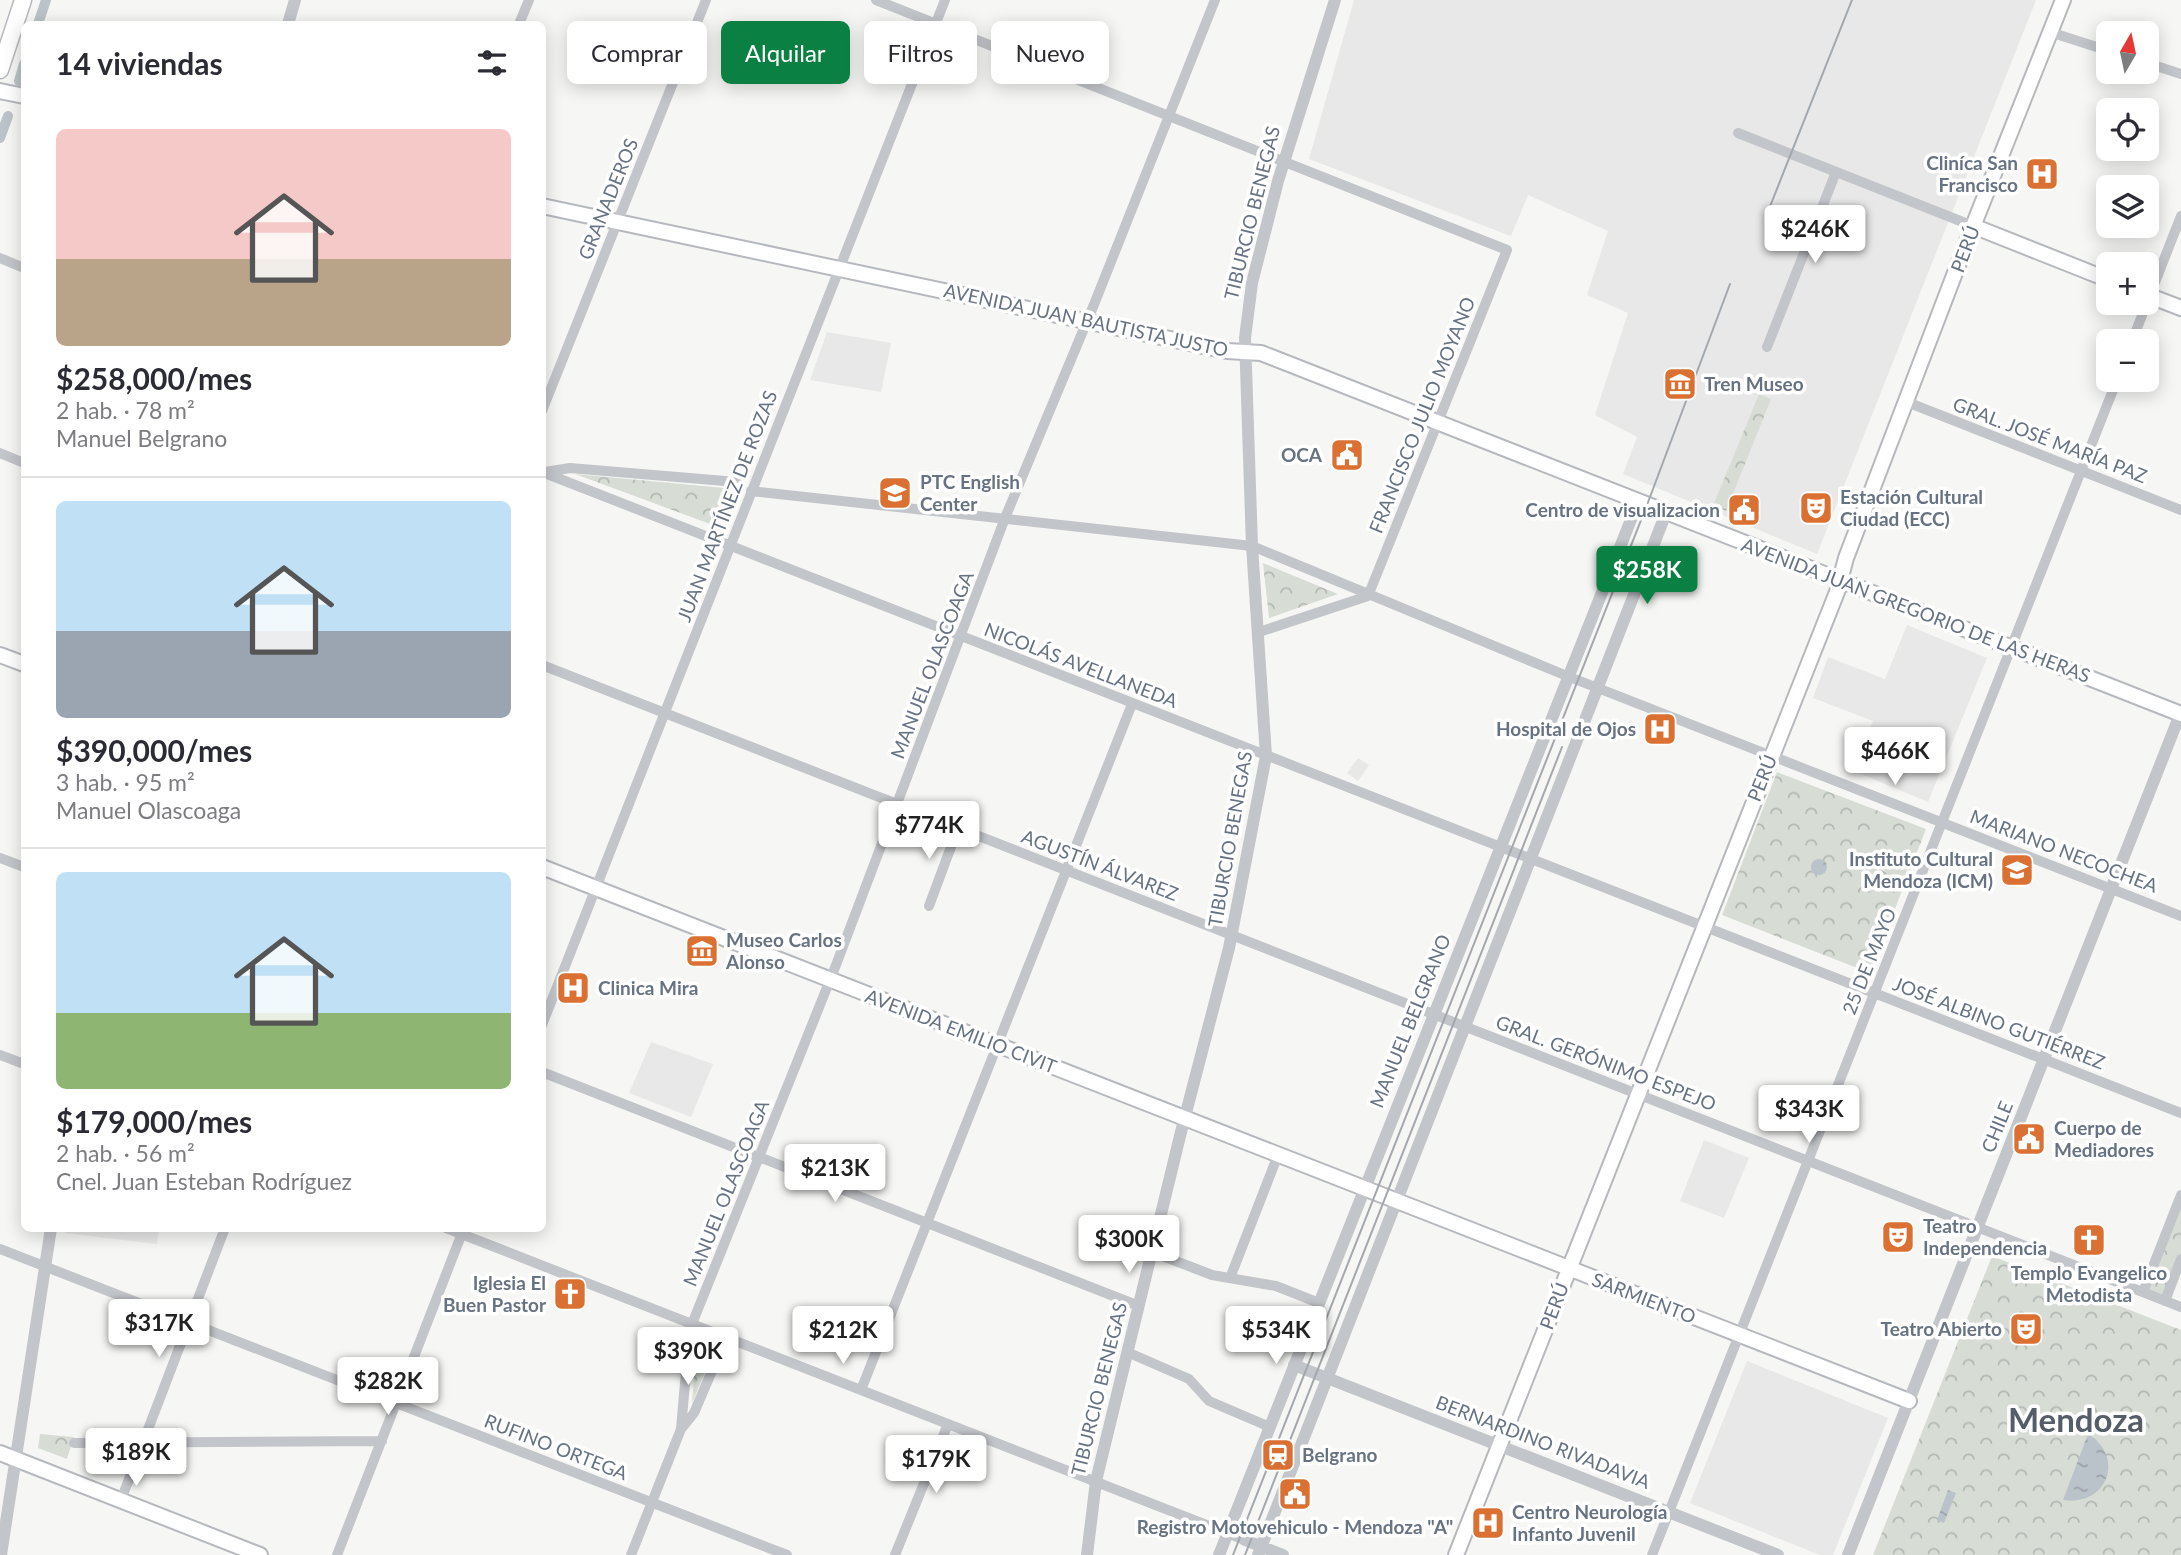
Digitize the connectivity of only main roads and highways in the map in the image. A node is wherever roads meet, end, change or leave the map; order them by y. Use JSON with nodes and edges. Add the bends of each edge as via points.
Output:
{"nodes":[{"id":1,"x":23,"y":0,"type":"edge"},
{"id":2,"x":2063,"y":0,"type":"edge"},
{"id":3,"x":0,"y":70,"type":"edge"},
{"id":4,"x":0,"y":91,"type":"edge"},
{"id":5,"x":21,"y":95,"type":"edge"},
{"id":6,"x":546,"y":207,"type":"edge"},
{"id":7,"x":1973,"y":226,"type":"junction"},
{"id":8,"x":2096,"y":275,"type":"edge"},
{"id":9,"x":2159,"y":300,"type":"edge"},
{"id":10,"x":2181,"y":308,"type":"edge"},
{"id":11,"x":1644,"y":504,"type":"joint"},
{"id":12,"x":1840,"y":581,"type":"junction"},
{"id":13,"x":0,"y":655,"type":"edge"},
{"id":14,"x":21,"y":663,"type":"edge"},
{"id":15,"x":2181,"y":713,"type":"edge"},
{"id":16,"x":546,"y":869,"type":"edge"},
{"id":17,"x":1380,"y":1195,"type":"joint"},
{"id":18,"x":1569,"y":1269,"type":"junction"},
{"id":19,"x":1909,"y":1401,"type":"road end"},
{"id":20,"x":0,"y":1453,"type":"edge"},
{"id":21,"x":260,"y":1555,"type":"edge"},
{"id":22,"x":1457,"y":1555,"type":"edge"}],
"edges":[{"from":1,"to":3,"type":"main road"},
{"from":2,"to":7,"type":"main road","name":"PERÚ"},
{"from":4,"to":5,"type":"main road"},
{"from":6,"to":11,"type":"main road","name":"AVENIDA JUAN BAUTISTA JUSTO","via":[[1227,351],[1261,353]]},
{"from":7,"to":8,"type":"main road"},
{"from":7,"to":12,"type":"main road","name":"PERÚ"},
{"from":9,"to":10,"type":"main road"},
{"from":11,"to":12,"type":"main road","name":"AVENIDA JUAN GREGORIO DE LAS HERAS"},
{"from":12,"to":15,"type":"main road","name":"AVENIDA JUAN GREGORIO DE LAS HERAS"},
{"from":12,"to":18,"type":"main road","name":"PERÚ"},
{"from":13,"to":14,"type":"main road"},
{"from":16,"to":17,"type":"main road","name":"AVENIDA EMILIO CIVIT"},
{"from":17,"to":18,"type":"main road","name":"SARMIENTO"},
{"from":18,"to":19,"type":"main road","name":"SARMIENTO"},
{"from":18,"to":22,"type":"main road","name":"PERÚ"},
{"from":20,"to":21,"type":"main road"}]}
